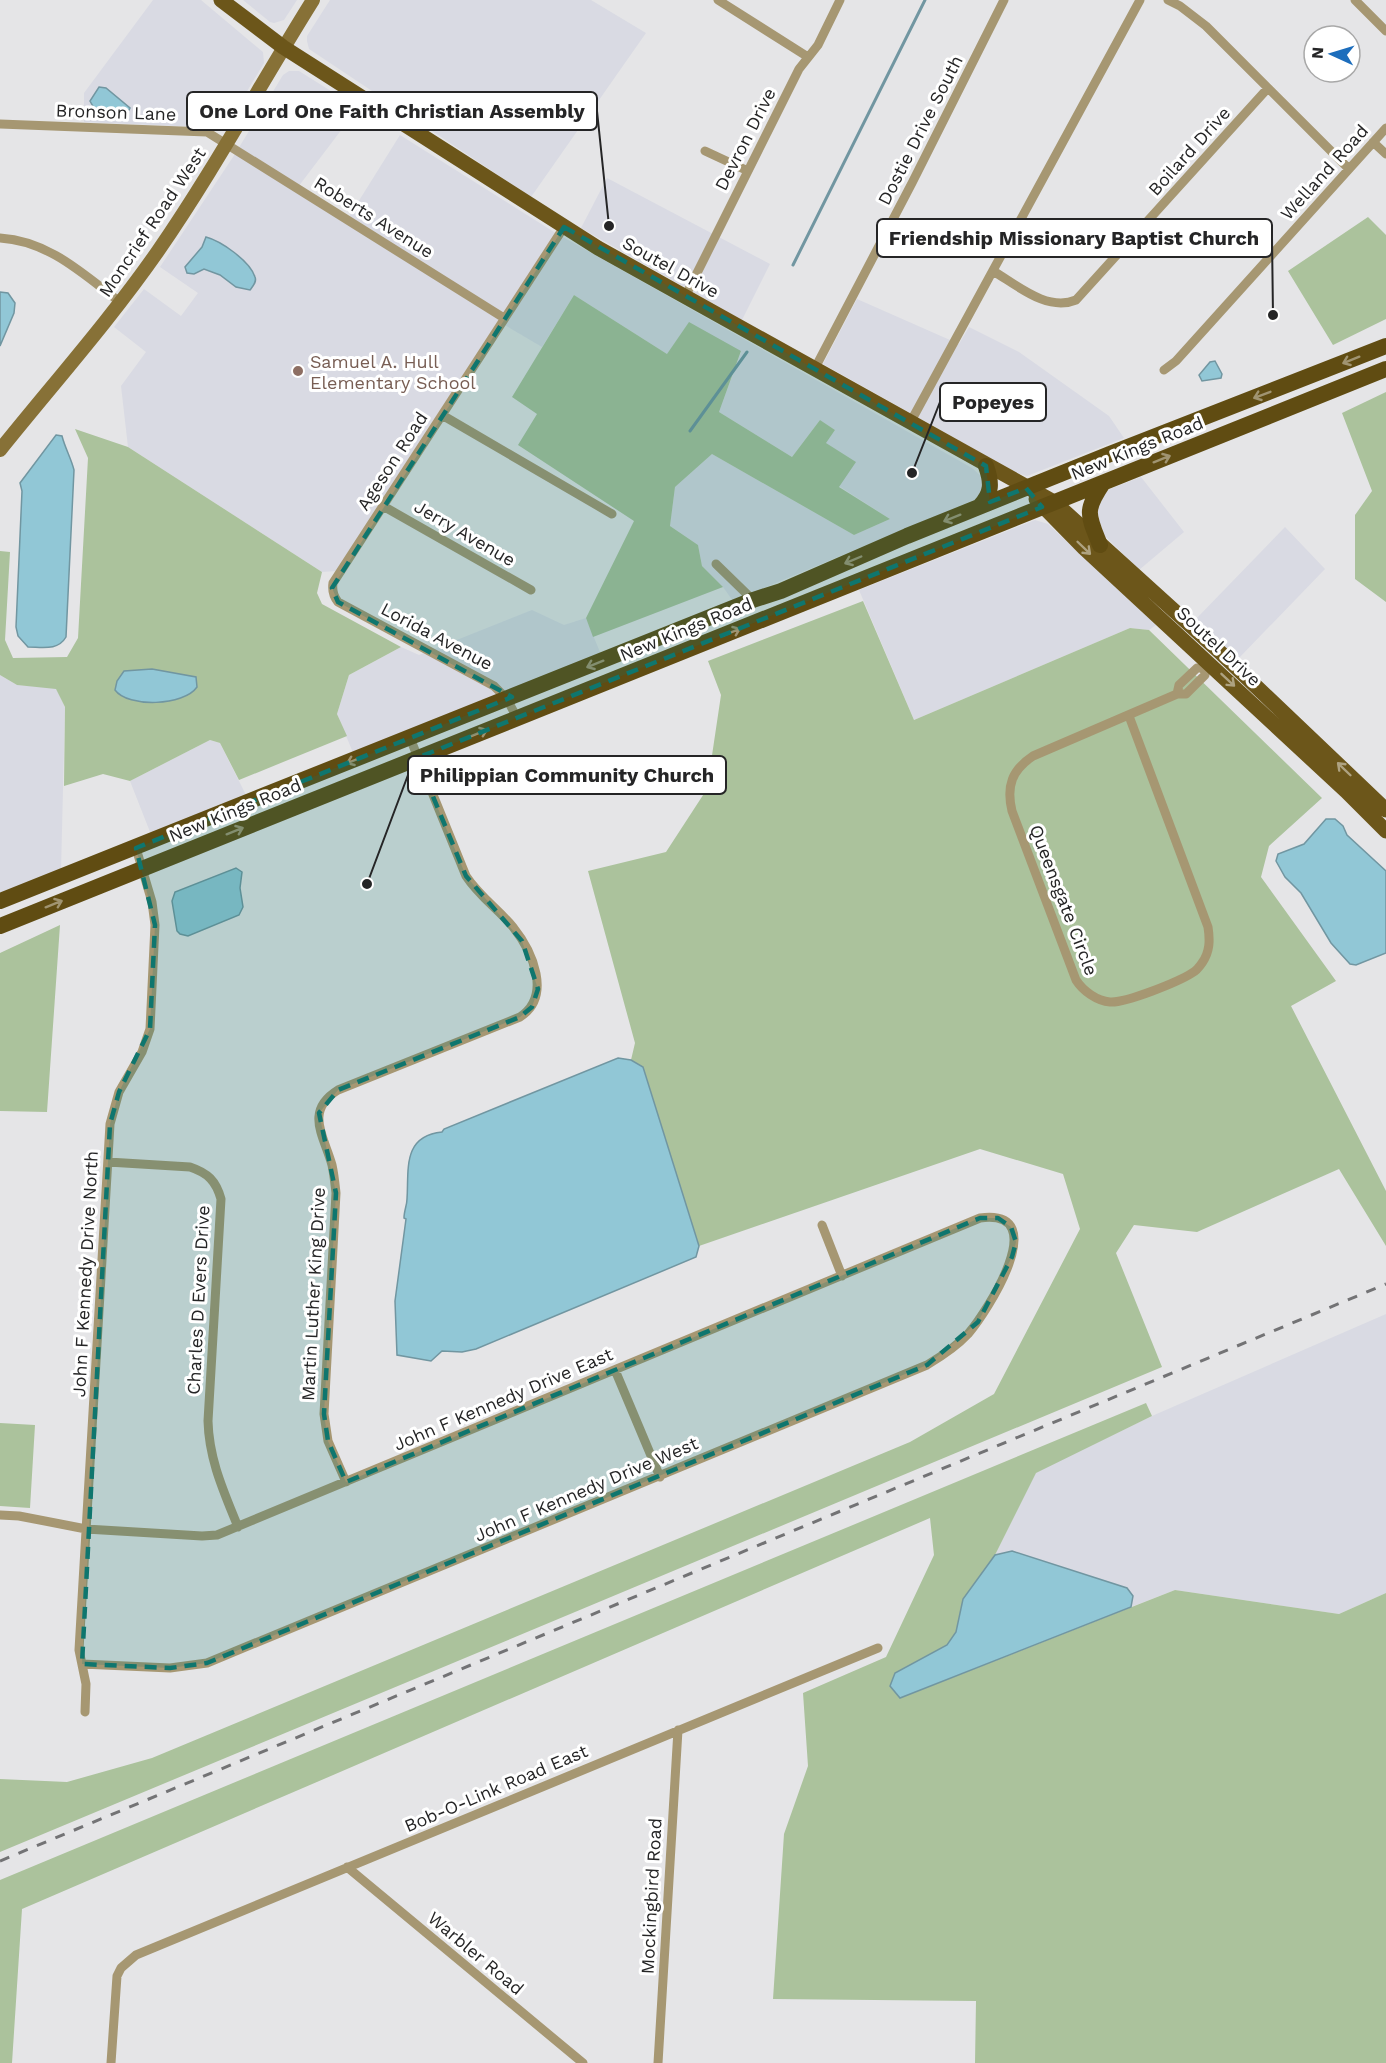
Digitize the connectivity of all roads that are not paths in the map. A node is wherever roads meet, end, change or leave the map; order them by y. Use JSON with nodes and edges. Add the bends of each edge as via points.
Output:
{"nodes":[{"id":1,"x":221,"y":0,"type":"edge"},
{"id":2,"x":313,"y":0,"type":"edge"},
{"id":3,"x":718,"y":0,"type":"edge"},
{"id":4,"x":840,"y":0,"type":"edge"},
{"id":5,"x":1004,"y":0,"type":"edge"},
{"id":6,"x":1140,"y":0,"type":"edge"},
{"id":7,"x":1168,"y":0,"type":"edge"},
{"id":8,"x":1355,"y":0,"type":"edge"},
{"id":9,"x":1386,"y":31,"type":"edge"},
{"id":10,"x":283,"y":47,"type":"junction"},
{"id":11,"x":808,"y":57,"type":"junction"},
{"id":12,"x":1268,"y":88,"type":"junction"},
{"id":13,"x":0,"y":124,"type":"edge"},
{"id":14,"x":1386,"y":128,"type":"edge"},
{"id":15,"x":1373,"y":142,"type":"junction"},
{"id":16,"x":227,"y":144,"type":"junction"},
{"id":17,"x":705,"y":151,"type":"dead end"},
{"id":18,"x":1386,"y":154,"type":"edge"},
{"id":19,"x":1349,"y":169,"type":"junction"},
{"id":20,"x":747,"y":171,"type":"junction"},
{"id":21,"x":564,"y":227,"type":"junction"},
{"id":22,"x":0,"y":238,"type":"edge"},
{"id":23,"x":993,"y":271,"type":"junction"},
{"id":24,"x":685,"y":297,"type":"junction"},
{"id":25,"x":120,"y":302,"type":"junction"},
{"id":26,"x":504,"y":318,"type":"junction"},
{"id":27,"x":1386,"y":346,"type":"edge"},
{"id":28,"x":1386,"y":369,"type":"edge"},
{"id":29,"x":814,"y":370,"type":"junction"},
{"id":30,"x":1164,"y":370,"type":"dead end"},
{"id":31,"x":1316,"y":374,"type":"junction"},
{"id":32,"x":1326,"y":393,"type":"junction"},
{"id":33,"x":442,"y":415,"type":"junction"},
{"id":34,"x":910,"y":423,"type":"junction"},
{"id":35,"x":0,"y":450,"type":"edge"},
{"id":36,"x":986,"y":466,"type":"junction"},
{"id":37,"x":1103,"y":483,"type":"junction"},
{"id":38,"x":1026,"y":488,"type":"junction"},
{"id":39,"x":1048,"y":505,"type":"junction"},
{"id":40,"x":383,"y":506,"type":"junction"},
{"id":41,"x":980,"y":506,"type":"junction"},
{"id":42,"x":612,"y":514,"type":"dead end"},
{"id":43,"x":1100,"y":545,"type":"junction"},
{"id":44,"x":716,"y":564,"type":"dead end"},
{"id":45,"x":531,"y":590,"type":"dead end"},
{"id":46,"x":781,"y":591,"type":"junction"},
{"id":47,"x":333,"y":594,"type":"joint"},
{"id":48,"x":753,"y":600,"type":"junction"},
{"id":49,"x":783,"y":611,"type":"junction"},
{"id":50,"x":1222,"y":654,"type":"junction"},
{"id":51,"x":1207,"y":665,"type":"junction"},
{"id":52,"x":507,"y":699,"type":"junction"},
{"id":53,"x":1129,"y":716,"type":"junction"},
{"id":54,"x":518,"y":718,"type":"junction"},
{"id":55,"x":410,"y":738,"type":"junction"},
{"id":56,"x":417,"y":758,"type":"junction"},
{"id":57,"x":1386,"y":810,"type":"edge"},
{"id":58,"x":1386,"y":831,"type":"edge"},
{"id":59,"x":136,"y":848,"type":"junction"},
{"id":60,"x":142,"y":868,"type":"junction"},
{"id":61,"x":0,"y":901,"type":"edge"},
{"id":62,"x":0,"y":926,"type":"edge"},
{"id":63,"x":108,"y":1162,"type":"junction"},
{"id":64,"x":1005,"y":1221,"type":"joint"},
{"id":65,"x":822,"y":1225,"type":"dead end"},
{"id":66,"x":842,"y":1276,"type":"junction"},
{"id":67,"x":615,"y":1370,"type":"junction"},
{"id":68,"x":660,"y":1477,"type":"junction"},
{"id":69,"x":346,"y":1482,"type":"junction"},
{"id":70,"x":0,"y":1515,"type":"edge"},
{"id":71,"x":238,"y":1527,"type":"junction"},
{"id":72,"x":86,"y":1529,"type":"junction"},
{"id":73,"x":878,"y":1648,"type":"dead end"},
{"id":74,"x":82,"y":1664,"type":"junction"},
{"id":75,"x":85,"y":1712,"type":"dead end"},
{"id":76,"x":678,"y":1730,"type":"junction"},
{"id":77,"x":347,"y":1868,"type":"junction"},
{"id":78,"x":111,"y":2063,"type":"edge"},
{"id":79,"x":583,"y":2063,"type":"edge"},
{"id":80,"x":658,"y":2063,"type":"edge"}],
"edges":[{"from":1,"to":10,"type":"main road","name":"Soutel Drive"},
{"from":2,"to":10,"type":"main road","name":"Moncrief Road West"},
{"from":3,"to":11,"type":"street"},
{"from":4,"to":11,"type":"street","name":"Devron Drive"},
{"from":5,"to":29,"type":"street","name":"Dostie Drive South"},
{"from":6,"to":23,"type":"street"},
{"from":7,"to":12,"type":"street","via":[[1206,26]]},
{"from":8,"to":9,"type":"street"},
{"from":10,"to":16,"type":"main road","name":"Moncrief Road West"},
{"from":10,"to":21,"type":"main road","name":"Soutel Drive"},
{"from":11,"to":20,"type":"street","name":"Devron Drive"},
{"from":12,"to":19,"type":"street"},
{"from":12,"to":23,"type":"street","name":"Boilard Drive","via":[[1076,300],[1066,305],[1054,304]]},
{"from":13,"to":16,"type":"street","name":"Bronson Lane","via":[[207,132]]},
{"from":14,"to":15,"type":"street","name":"Welland Road"},
{"from":15,"to":18,"type":"street"},
{"from":15,"to":19,"type":"street","name":"Welland Road"},
{"from":16,"to":25,"type":"main road","name":"Moncrief Road West","via":[[158,252]]},
{"from":16,"to":26,"type":"street","name":"Roberts Avenue"},
{"from":17,"to":20,"type":"street"},
{"from":19,"to":30,"type":"street","name":"Welland Road"},
{"from":20,"to":24,"type":"street","name":"Devron Drive"},
{"from":21,"to":24,"type":"main road","name":"Soutel Drive"},
{"from":21,"to":26,"type":"street","name":"Ageson Road"},
{"from":22,"to":25,"type":"street","via":[[48,250]]},
{"from":23,"to":34,"type":"street"},
{"from":24,"to":29,"type":"main road","name":"Soutel Drive"},
{"from":25,"to":35,"type":"main road","name":"Moncrief Road West"},
{"from":26,"to":33,"type":"street","name":"Ageson Road"},
{"from":27,"to":31,"type":"highway","name":"New Kings Road","one_way":true},
{"from":28,"to":32,"type":"highway","name":"New Kings Road"},
{"from":29,"to":34,"type":"main road","name":"Soutel Drive"},
{"from":31,"to":32,"type":"street"},
{"from":31,"to":38,"type":"highway","name":"New Kings Road","one_way":true},
{"from":37,"to":32,"type":"highway","name":"New Kings Road","one_way":true},
{"from":33,"to":40,"type":"street","name":"Ageson Road"},
{"from":33,"to":42,"type":"street"},
{"from":34,"to":36,"type":"main road","name":"Soutel Drive"},
{"from":36,"to":38,"type":"main road","name":"Soutel Drive"},
{"from":36,"to":41,"type":"highway","via":[[990,490]]},
{"from":37,"to":39,"type":"highway","name":"New Kings Road"},
{"from":37,"to":43,"type":"highway","via":[[1089,506],[1089,518]]},
{"from":38,"to":39,"type":"main road","name":"Soutel Drive"},
{"from":38,"to":41,"type":"highway","name":"New Kings Road"},
{"from":39,"to":43,"type":"main road","name":"Soutel Drive"},
{"from":39,"to":49,"type":"highway","name":"New Kings Road"},
{"from":39,"to":51,"type":"main road","name":"Soutel Drive","one_way":true},
{"from":40,"to":45,"type":"street","name":"Jerry Avenue"},
{"from":40,"to":47,"type":"street","name":"Ageson Road","via":[[333,583]]},
{"from":41,"to":46,"type":"highway","name":"New Kings Road","one_way":true},
{"from":43,"to":50,"type":"main road","name":"Soutel Drive"},
{"from":44,"to":48,"type":"street"},
{"from":46,"to":48,"type":"highway","name":"New Kings Road"},
{"from":46,"to":49,"type":"street"},
{"from":47,"to":52,"type":"street","name":"Lorida Avenue","via":[[338,602],[487,682]]},
{"from":48,"to":52,"type":"highway","name":"New Kings Road","one_way":true},
{"from":54,"to":49,"type":"highway","name":"New Kings Road","one_way":true},
{"from":50,"to":51,"type":"street"},
{"from":57,"to":50,"type":"main road","name":"Soutel Drive","one_way":true},
{"from":51,"to":53,"type":"street","name":"Queensgate Circle","via":[[1204,675],[1186,694],[1177,694]]},
{"from":51,"to":58,"type":"main road","name":"Soutel Drive","one_way":true},
{"from":52,"to":54,"type":"street","name":"Lorida Avenue"},
{"from":52,"to":55,"type":"highway","name":"New Kings Road"},
{"from":53,"to":53,"type":"street","name":"Queensgate Circle","via":[[1033,756],[1015,772],[1009,799],[1076,980],[1087,992],[1108,1002],[1121,1002],[1194,972],[1203,962],[1210,940]]},
{"from":56,"to":54,"type":"highway","name":"New Kings Road","one_way":true},
{"from":55,"to":56,"type":"street","name":"Martin Luther King Drive"},
{"from":55,"to":59,"type":"highway","name":"New Kings Road","one_way":true},
{"from":60,"to":56,"type":"highway","name":"New Kings Road","one_way":true},
{"from":56,"to":69,"type":"street","name":"Martin Luther King Drive","via":[[466,876],[522,941],[538,989],[532,1007],[520,1017],[338,1090],[323,1103],[319,1113],[320,1133],[336,1193],[324,1414],[328,1441]]},
{"from":59,"to":60,"type":"street","name":"John F Kennedy Drive North"},
{"from":59,"to":61,"type":"highway","name":"New Kings Road"},
{"from":62,"to":60,"type":"highway","name":"New Kings Road","one_way":true},
{"from":60,"to":63,"type":"street","name":"John F Kennedy Drive North","via":[[155,925],[150,1029],[113,1108]]},
{"from":63,"to":71,"type":"street","name":"Charles D Evers Drive","via":[[190,1167],[212,1178],[218,1189],[208,1438]]},
{"from":63,"to":72,"type":"street","name":"John F Kennedy Drive North"},
{"from":64,"to":66,"type":"street","name":"John F Kennedy Drive East","via":[[980,1218]]},
{"from":64,"to":68,"type":"street","name":"John F Kennedy Drive West","via":[[1015,1235],[1012,1257],[988,1307],[949,1351],[927,1365]]},
{"from":65,"to":66,"type":"street"},
{"from":66,"to":67,"type":"street","name":"John F Kennedy Drive East"},
{"from":67,"to":68,"type":"street"},
{"from":67,"to":69,"type":"street","name":"John F Kennedy Drive East"},
{"from":68,"to":74,"type":"street","name":"John F Kennedy Drive West","via":[[207,1663],[170,1668]]},
{"from":69,"to":71,"type":"street","name":"John F Kennedy Drive East"},
{"from":70,"to":72,"type":"street","name":"John F Kennedy Drive East"},
{"from":71,"to":72,"type":"street","name":"John F Kennedy Drive East","via":[[210,1536]]},
{"from":72,"to":74,"type":"street","name":"John F Kennedy Drive North","via":[[79,1650]]},
{"from":73,"to":76,"type":"street","name":"Bob-O-Link Road East"},
{"from":74,"to":75,"type":"street","name":"John F Kennedy Drive North"},
{"from":76,"to":77,"type":"street","name":"Bob-O-Link Road East"},
{"from":76,"to":80,"type":"street","name":"Mockingbird Road"},
{"from":77,"to":78,"type":"street","name":"Bob-O-Link Road East","via":[[128,1960],[116,1984]]},
{"from":77,"to":79,"type":"street","name":"Warbler Road"}]}
